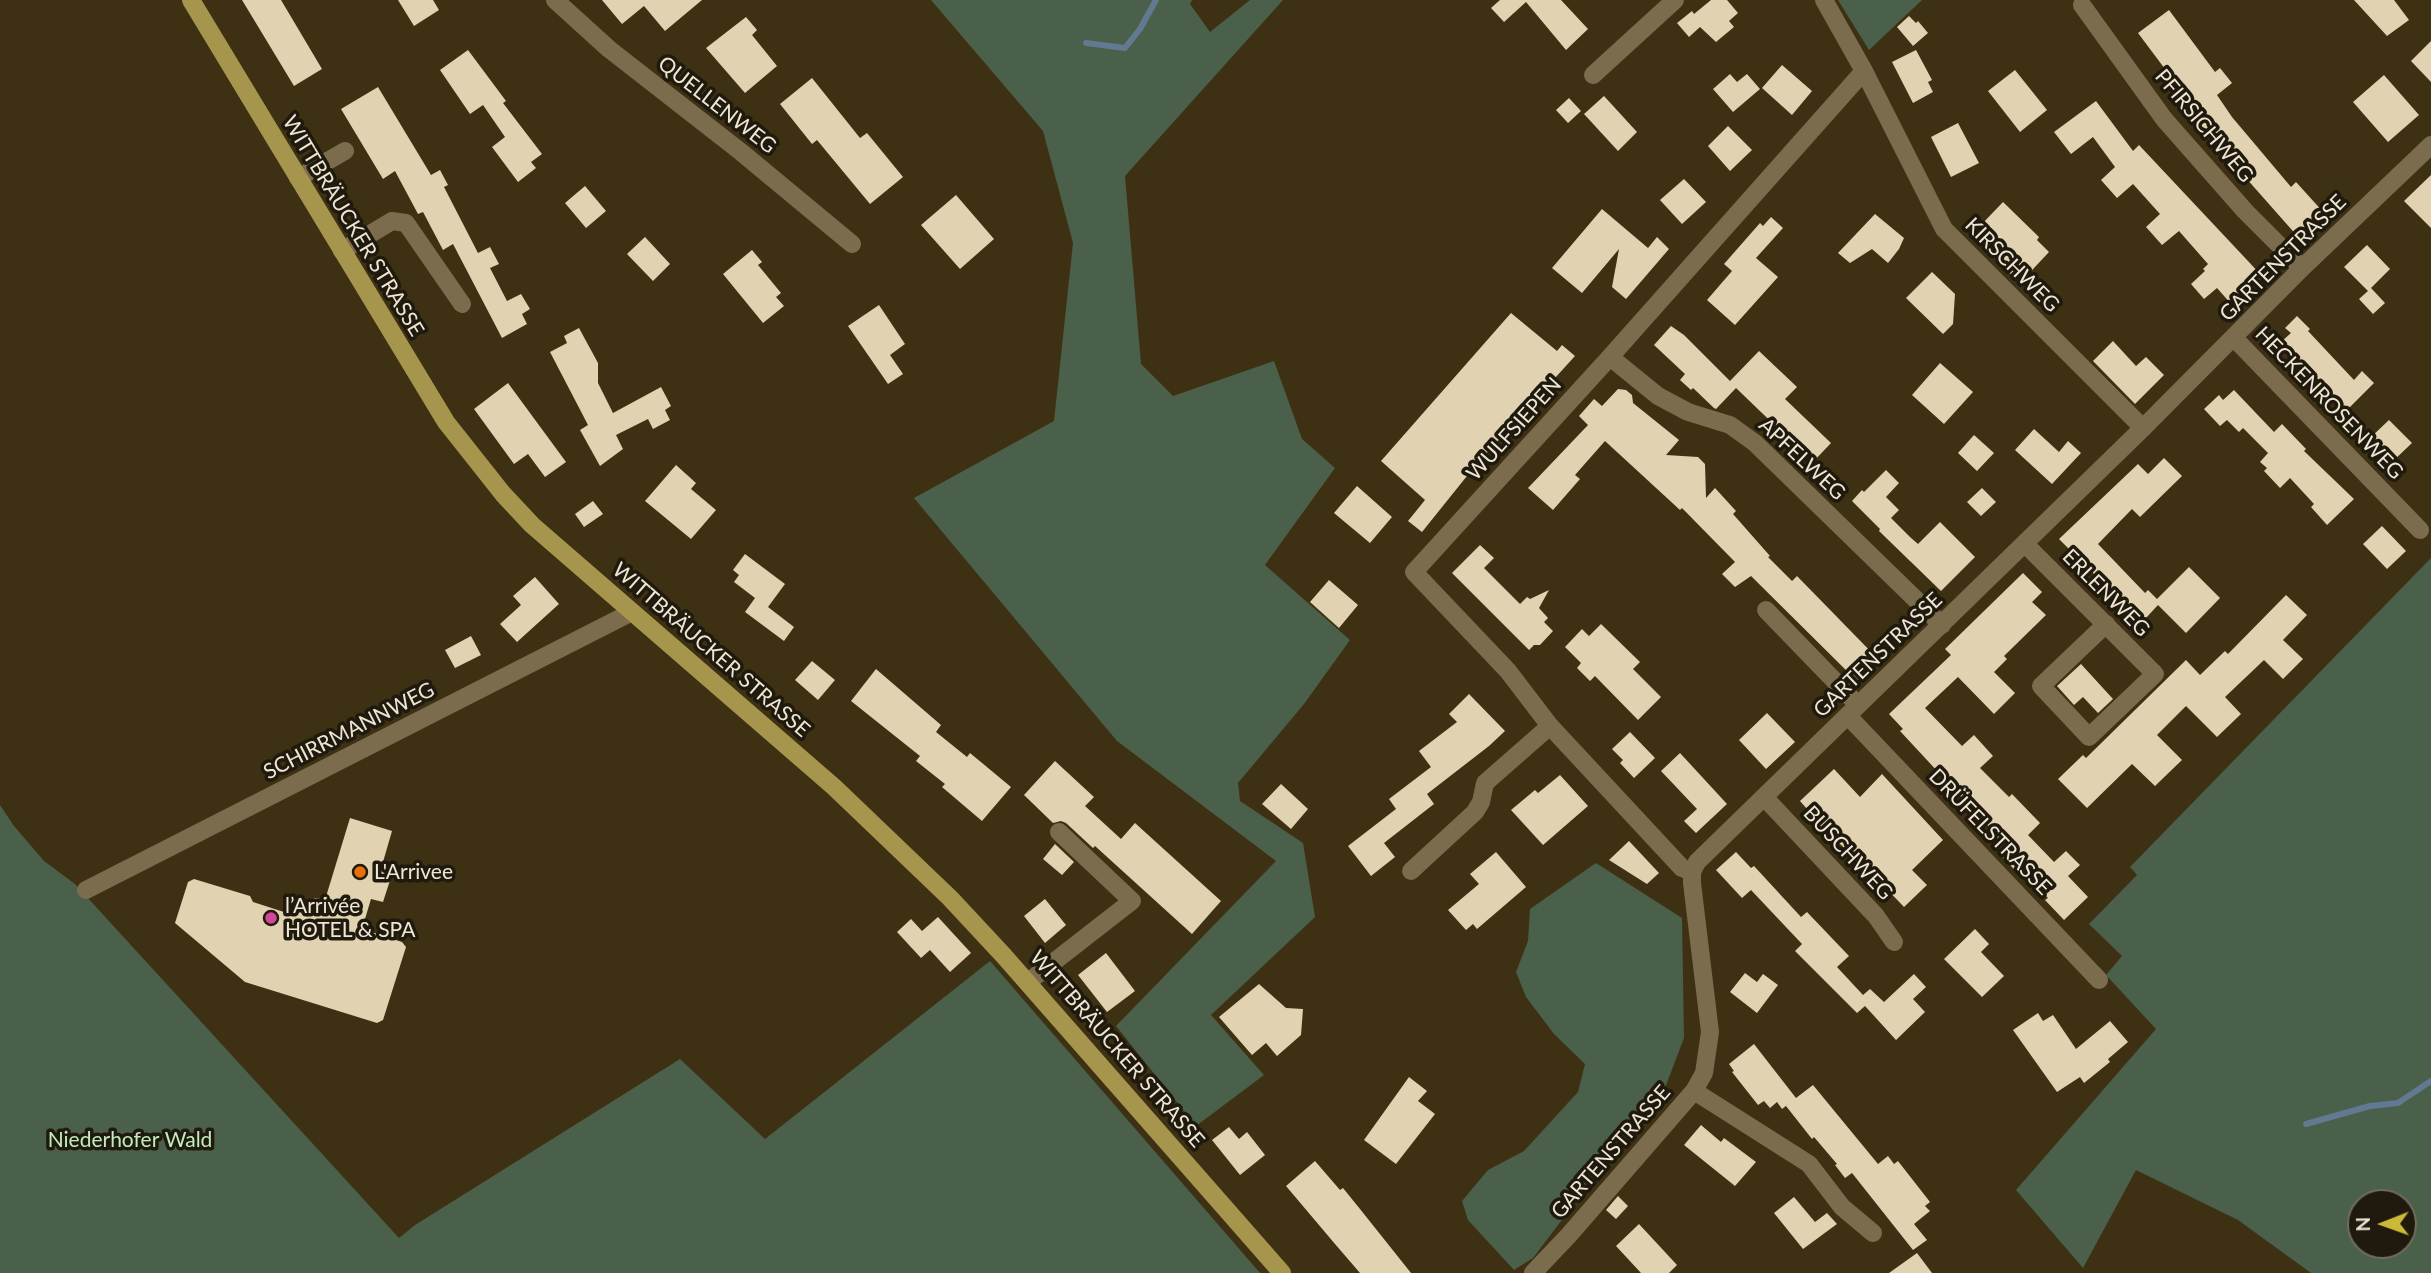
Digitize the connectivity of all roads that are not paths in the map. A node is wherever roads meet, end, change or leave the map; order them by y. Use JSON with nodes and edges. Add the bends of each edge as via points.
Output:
{"nodes":[{"id":1,"x":191,"y":0,"type":"edge"},
{"id":2,"x":555,"y":0,"type":"edge"},
{"id":3,"x":1675,"y":0,"type":"edge"},
{"id":4,"x":1824,"y":0,"type":"edge"},
{"id":5,"x":2082,"y":5,"type":"dead end"},
{"id":6,"x":1864,"y":71,"type":"junction"},
{"id":7,"x":1593,"y":75,"type":"dead end"},
{"id":8,"x":2431,"y":145,"type":"edge"},
{"id":9,"x":345,"y":151,"type":"dead end"},
{"id":10,"x":298,"y":178,"type":"junction"},
{"id":11,"x":852,"y":244,"type":"dead end"},
{"id":12,"x":342,"y":251,"type":"junction"},
{"id":13,"x":2302,"y":268,"type":"junction"},
{"id":14,"x":462,"y":304,"type":"dead end"},
{"id":15,"x":2234,"y":338,"type":"junction"},
{"id":16,"x":1610,"y":357,"type":"junction"},
{"id":17,"x":2143,"y":428,"type":"junction"},
{"id":18,"x":2420,"y":530,"type":"dead end"},
{"id":19,"x":2025,"y":544,"type":"junction"},
{"id":20,"x":1766,"y":610,"type":"dead end"},
{"id":21,"x":632,"y":612,"type":"junction"},
{"id":22,"x":2106,"y":624,"type":"junction"},
{"id":23,"x":1942,"y":625,"type":"junction"},
{"id":24,"x":1853,"y":710,"type":"junction"},
{"id":25,"x":1550,"y":726,"type":"junction"},
{"id":26,"x":1765,"y":798,"type":"junction"},
{"id":27,"x":1059,"y":832,"type":"dead end"},
{"id":28,"x":1411,"y":871,"type":"dead end"},
{"id":29,"x":1692,"y":872,"type":"junction"},
{"id":30,"x":86,"y":890,"type":"dead end"},
{"id":31,"x":1894,"y":942,"type":"dead end"},
{"id":32,"x":2099,"y":980,"type":"dead end"},
{"id":33,"x":1028,"y":982,"type":"junction"},
{"id":34,"x":1694,"y":1091,"type":"junction"},
{"id":35,"x":1873,"y":1233,"type":"dead end"},
{"id":36,"x":1282,"y":1273,"type":"edge"},
{"id":37,"x":1533,"y":1273,"type":"edge"}],
"edges":[{"from":1,"to":10,"type":"main road","name":"WITTBRÄUCKER STRASSE"},
{"from":2,"to":11,"type":"street","name":"QUELLENWEG","via":[[609,49]]},
{"from":3,"to":7,"type":"street"},
{"from":4,"to":6,"type":"street"},
{"from":5,"to":13,"type":"street","name":"PFIRSICHWEG","via":[[2164,119]]},
{"from":6,"to":16,"type":"street","name":"WULFSIEPEN"},
{"from":6,"to":17,"type":"street","name":"KIRSCHWEG","via":[[1944,229]]},
{"from":8,"to":13,"type":"street","name":"GARTENSTRASSE"},
{"from":9,"to":10,"type":"street"},
{"from":10,"to":12,"type":"main road","name":"WITTBRÄUCKER STRASSE"},
{"from":12,"to":14,"type":"street","via":[[392,221],[406,223]]},
{"from":12,"to":21,"type":"main road","name":"WITTBRÄUCKER STRASSE","via":[[432,400],[472,456],[532,525]]},
{"from":13,"to":15,"type":"street","name":"GARTENSTRASSE"},
{"from":15,"to":17,"type":"street","name":"GARTENSTRASSE"},
{"from":15,"to":18,"type":"street","name":"HECKENROSENWEG"},
{"from":16,"to":23,"type":"street","name":"APFELWEG","via":[[1658,396],[1688,412],[1730,425],[1755,443]]},
{"from":16,"to":25,"type":"street","name":"WULFSIEPEN","via":[[1414,572],[1508,671]]},
{"from":17,"to":19,"type":"street","name":"GARTENSTRASSE"},
{"from":19,"to":22,"type":"street","name":"ERLENWEG"},
{"from":19,"to":23,"type":"street","name":"GARTENSTRASSE"},
{"from":20,"to":24,"type":"street","name":"DRÜFELSTRASSE"},
{"from":21,"to":30,"type":"street","name":"SCHIRRMANNWEG"},
{"from":21,"to":33,"type":"main road","name":"WITTBRÄUCKER STRASSE","via":[[834,787],[950,898]]},
{"from":22,"to":22,"type":"street","name":"ERLENWEG","via":[[2155,674],[2089,737],[2041,686]]},
{"from":23,"to":24,"type":"street","name":"GARTENSTRASSE"},
{"from":24,"to":26,"type":"street","name":"GARTENSTRASSE"},
{"from":24,"to":32,"type":"street","name":"DRÜFELSTRASSE"},
{"from":25,"to":28,"type":"street","via":[[1485,783],[1475,812]]},
{"from":25,"to":29,"type":"street","name":"WULFSIEPEN","via":[[1682,868]]},
{"from":26,"to":29,"type":"street","name":"GARTENSTRASSE"},
{"from":26,"to":31,"type":"street","name":"BUSCHWEG","via":[[1876,916]]},
{"from":27,"to":33,"type":"street","via":[[1132,901]]},
{"from":29,"to":34,"type":"street","name":"GARTENSTRASSE","via":[[1710,1032],[1704,1073]]},
{"from":33,"to":36,"type":"main road","name":"WITTBRÄUCKER STRASSE"},
{"from":34,"to":35,"type":"street","via":[[1810,1164],[1842,1207]]},
{"from":34,"to":37,"type":"street","name":"GARTENSTRASSE"}]}
